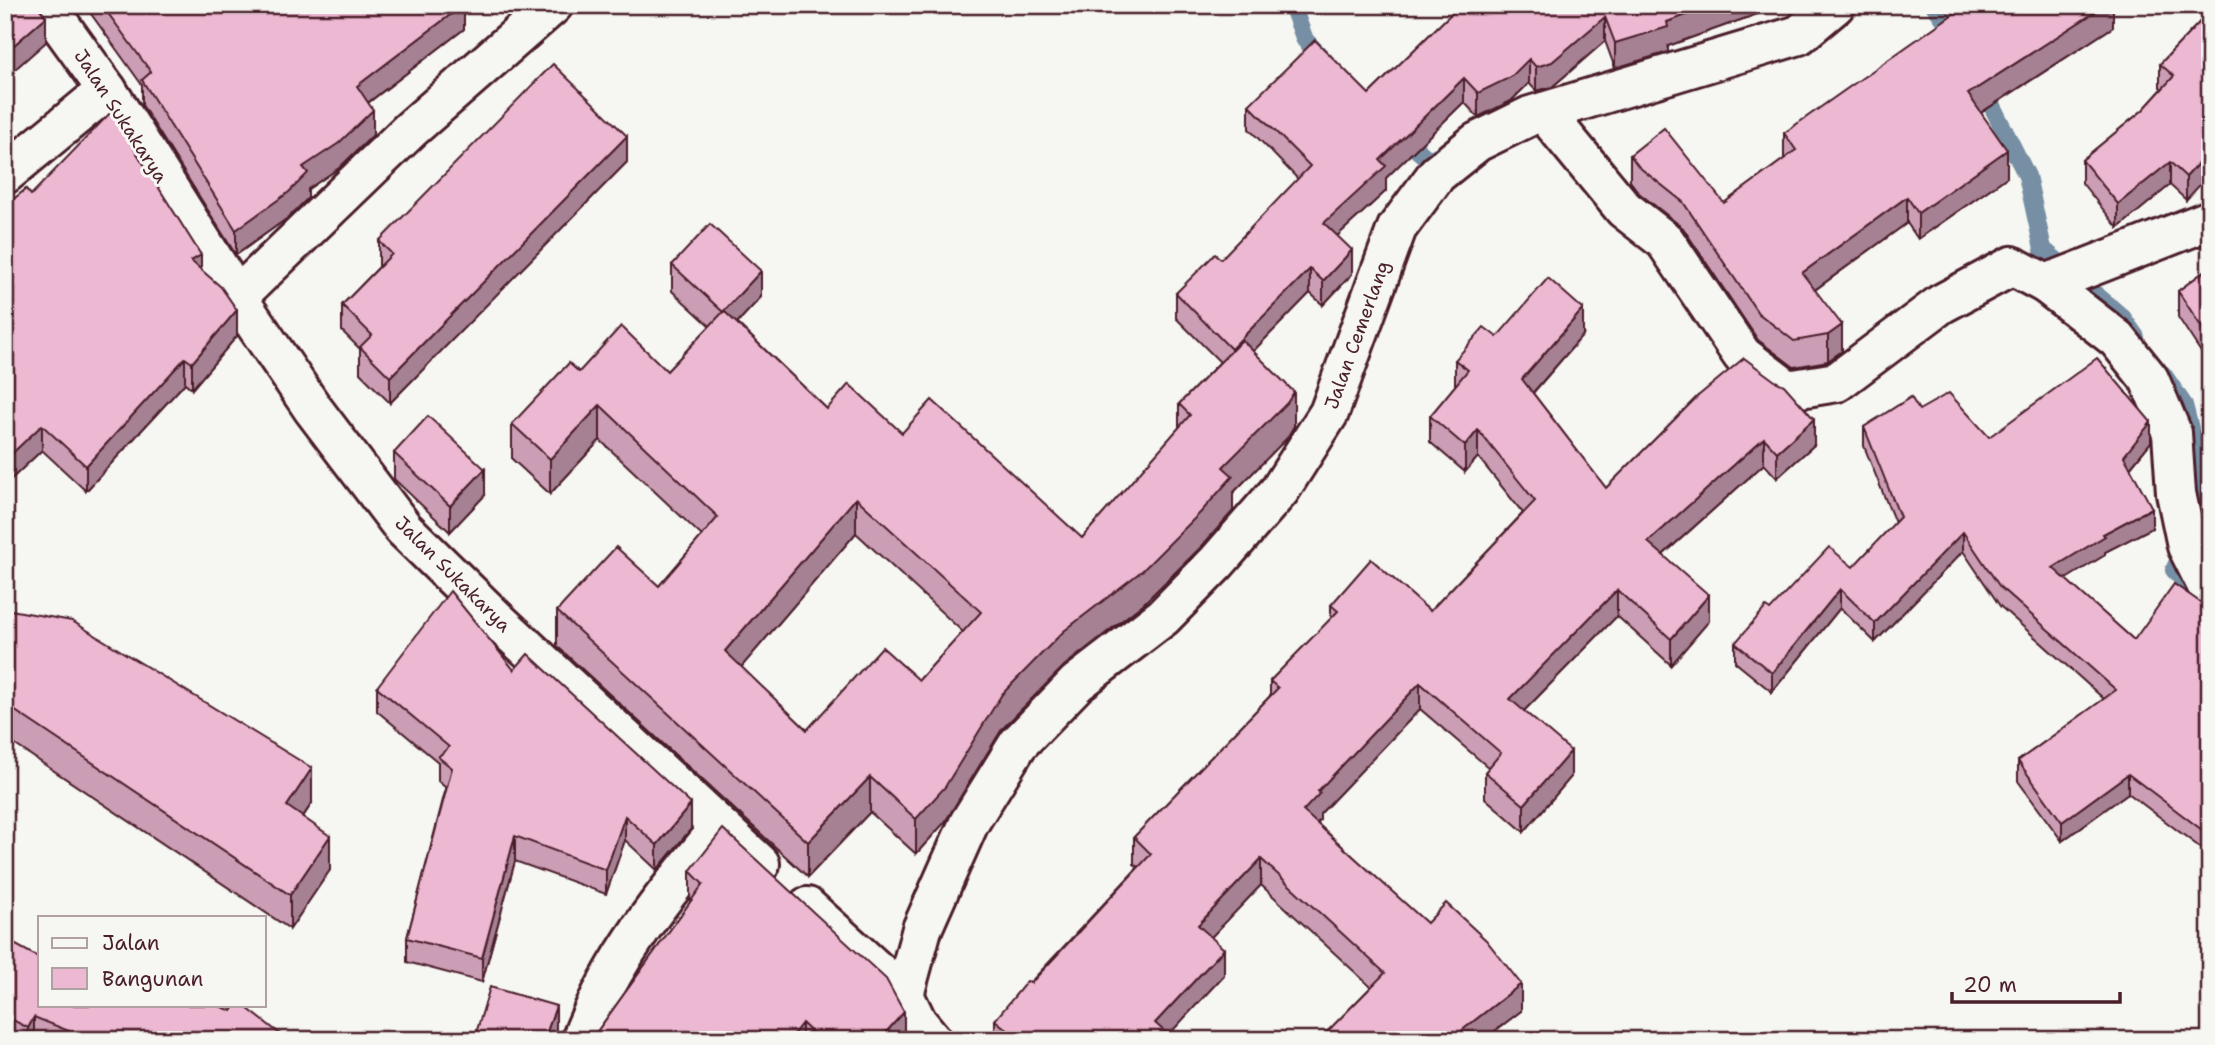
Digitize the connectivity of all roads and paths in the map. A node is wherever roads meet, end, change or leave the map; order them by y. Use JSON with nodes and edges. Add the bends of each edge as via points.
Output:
{"nodes":[{"id":1,"x":46,"y":5,"type":"edge"},
{"id":2,"x":553,"y":5,"type":"edge"},
{"id":3,"x":1835,"y":5,"type":"edge"},
{"id":4,"x":107,"y":90,"type":"junction"},
{"id":5,"x":1544,"y":112,"type":"junction"},
{"id":6,"x":5,"y":174,"type":"edge"},
{"id":7,"x":2210,"y":220,"type":"edge"},
{"id":8,"x":2046,"y":284,"type":"junction"},
{"id":9,"x":237,"y":297,"type":"junction"},
{"id":10,"x":2210,"y":592,"type":"edge"},
{"id":11,"x":720,"y":828,"type":"junction"},
{"id":12,"x":904,"y":995,"type":"junction"},
{"id":13,"x":581,"y":1040,"type":"edge"},
{"id":14,"x":932,"y":1040,"type":"edge"}],
"edges":[{"from":1,"to":4,"type":"street","name":"Jalan Sukakarya"},
{"from":2,"to":9,"type":"street","via":[[410,130]]},
{"from":3,"to":5,"type":"street","name":"Jalan Cemerlang","via":[[1799,35]]},
{"from":4,"to":6,"type":"street"},
{"from":4,"to":9,"type":"street","name":"Jalan Sukakarya"},
{"from":5,"to":8,"type":"street","via":[[1624,209],[1665,242],[1742,355],[1788,390],[1837,382],[1941,304],[2012,266]]},
{"from":5,"to":12,"type":"street","name":"Jalan Cemerlang","via":[[1477,142],[1437,174],[1397,228],[1329,413],[1280,490],[1163,617],[1077,683],[1018,744],[969,823],[922,929]]},
{"from":7,"to":8,"type":"street"},
{"from":8,"to":10,"type":"street","via":[[2117,339],[2149,379],[2172,433],[2176,493],[2187,546]]},
{"from":9,"to":11,"type":"street","name":"Jalan Sukakarya","via":[[313,409],[404,529]]},
{"from":11,"to":12,"type":"street","name":"Jalan Sukakarya"},
{"from":11,"to":13,"type":"street","via":[[634,936]]},
{"from":12,"to":14,"type":"street"}]}
